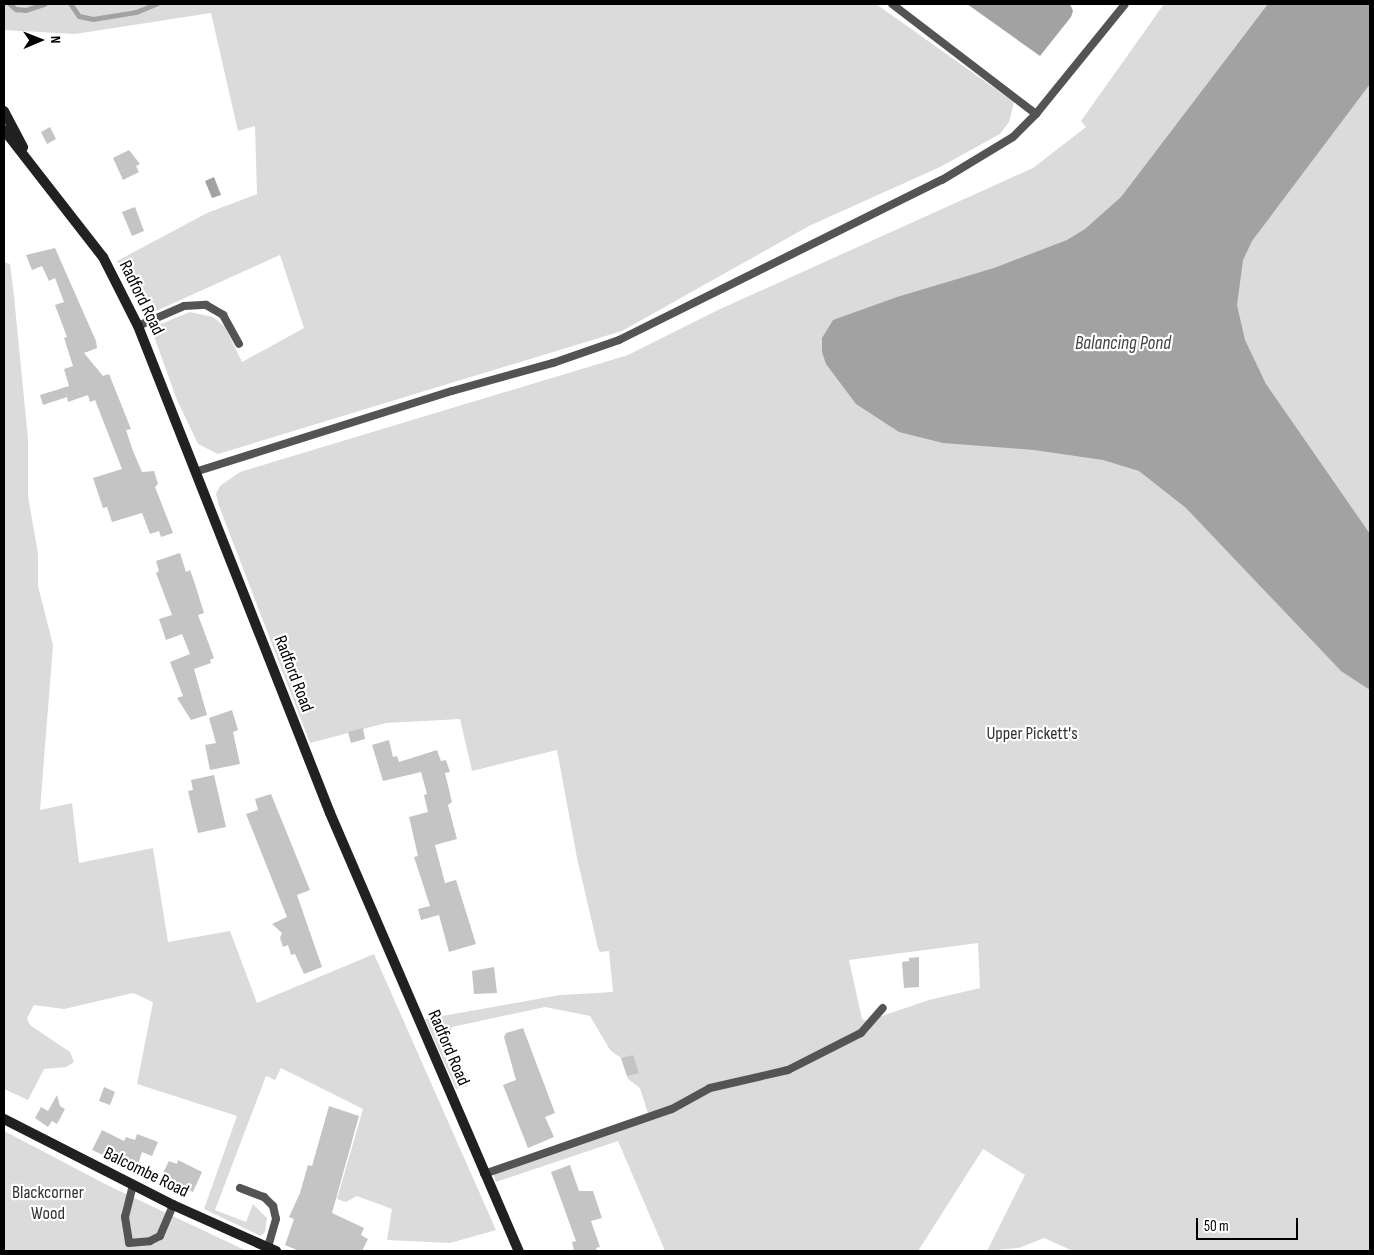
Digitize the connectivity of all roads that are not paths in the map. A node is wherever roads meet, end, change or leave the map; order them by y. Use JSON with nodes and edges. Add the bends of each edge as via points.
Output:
{"nodes":[{"id":1,"x":892,"y":4,"type":"edge"},
{"id":2,"x":1125,"y":4,"type":"edge"},
{"id":3,"x":4,"y":111,"type":"edge"},
{"id":4,"x":1036,"y":114,"type":"junction"},
{"id":5,"x":4,"y":130,"type":"edge"},
{"id":6,"x":36,"y":167,"type":"junction"},
{"id":7,"x":138,"y":326,"type":"junction"},
{"id":8,"x":239,"y":344,"type":"dead end"},
{"id":9,"x":198,"y":471,"type":"junction"},
{"id":10,"x":883,"y":1008,"type":"dead end"},
{"id":11,"x":4,"y":1119,"type":"edge"},
{"id":12,"x":484,"y":1174,"type":"junction"},
{"id":13,"x":133,"y":1185,"type":"junction"},
{"id":14,"x":240,"y":1188,"type":"dead end"},
{"id":15,"x":173,"y":1205,"type":"junction"},
{"id":16,"x":131,"y":1247,"type":"edge"},
{"id":17,"x":272,"y":1249,"type":"edge"},
{"id":18,"x":519,"y":1251,"type":"edge"}],
"edges":[{"from":1,"to":4,"type":"lane"},
{"from":2,"to":4,"type":"lane"},
{"from":3,"to":6,"type":"street"},
{"from":4,"to":9,"type":"lane","via":[[1013,137],[942,180],[619,340]]},
{"from":5,"to":6,"type":"street","name":"Radford Road"},
{"from":6,"to":7,"type":"street","name":"Radford Road","via":[[103,257]]},
{"from":7,"to":8,"type":"lane","via":[[184,306],[206,305],[223,315]]},
{"from":7,"to":9,"type":"street","name":"Radford Road"},
{"from":9,"to":12,"type":"street","name":"Radford Road","via":[[327,805]]},
{"from":10,"to":12,"type":"lane","via":[[871,1025],[858,1035],[788,1070],[710,1088],[672,1109]]},
{"from":11,"to":13,"type":"street","name":"Balcombe Road"},
{"from":12,"to":18,"type":"street","name":"Radford Road"},
{"from":13,"to":15,"type":"street","name":"Balcombe Road"},
{"from":13,"to":16,"type":"lane","via":[[125,1217]]},
{"from":14,"to":17,"type":"lane","via":[[264,1197],[273,1206],[276,1219]]},
{"from":15,"to":16,"type":"lane","via":[[160,1236]]},
{"from":15,"to":17,"type":"street","name":"Balcombe Road"}]}
